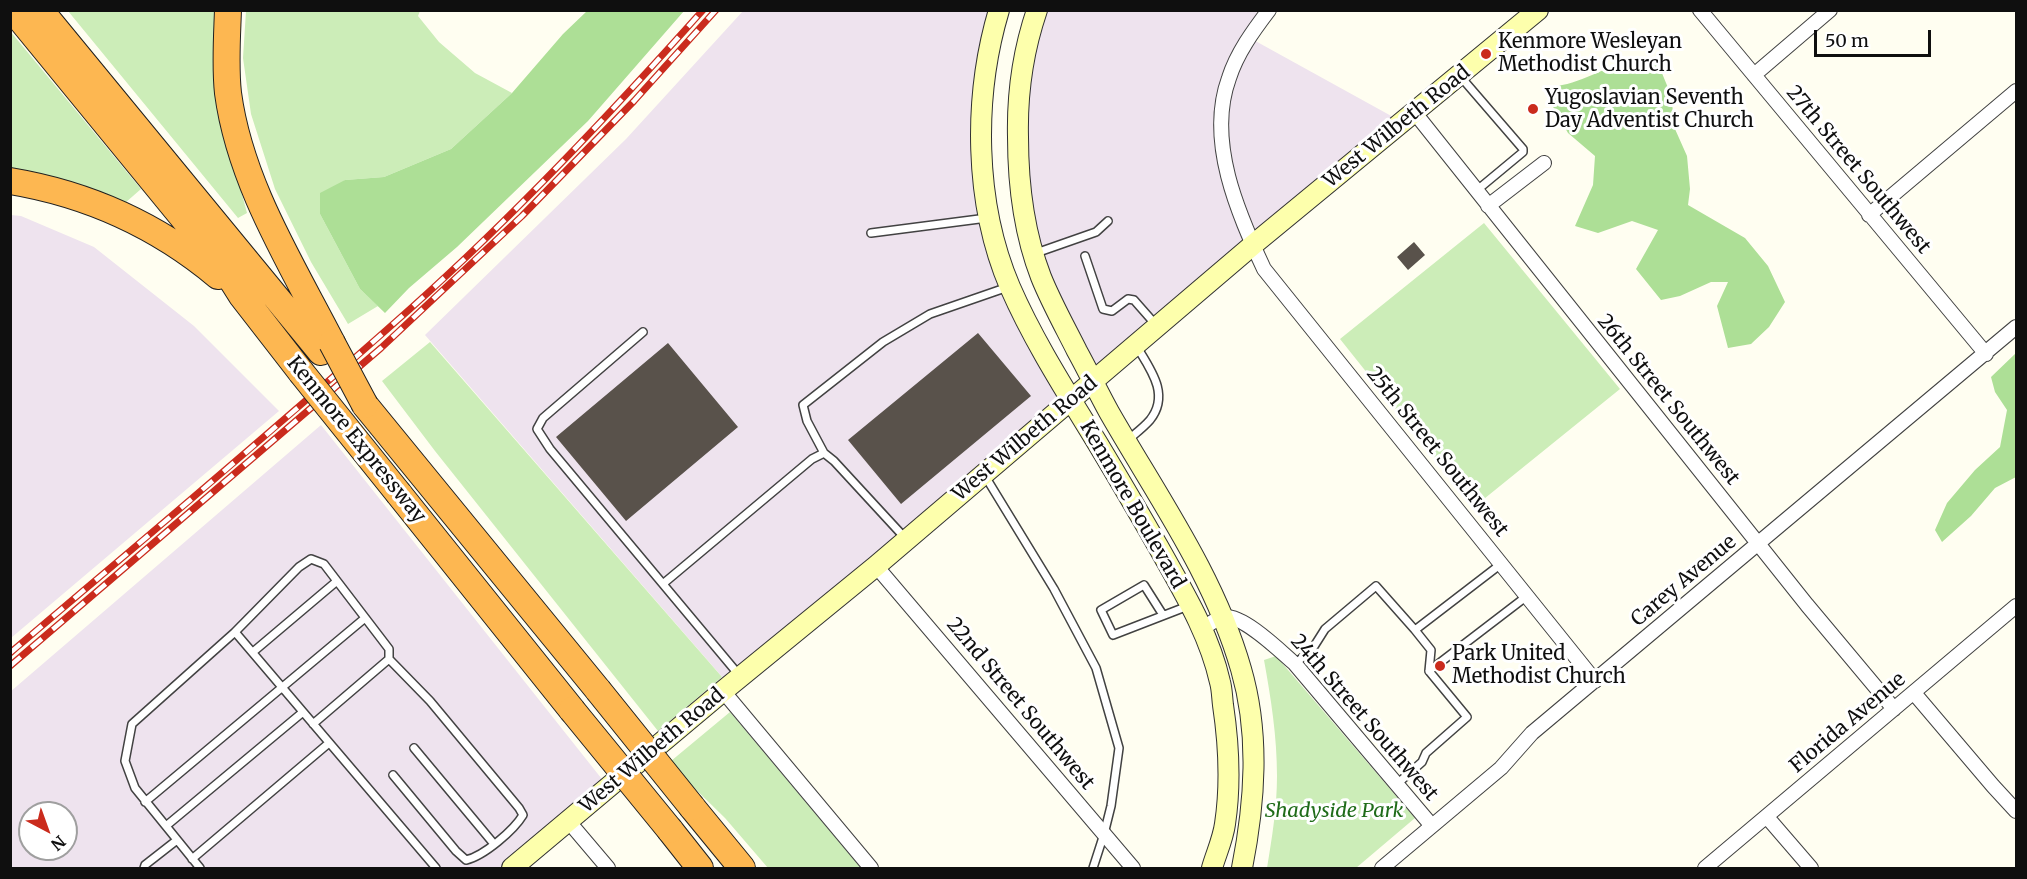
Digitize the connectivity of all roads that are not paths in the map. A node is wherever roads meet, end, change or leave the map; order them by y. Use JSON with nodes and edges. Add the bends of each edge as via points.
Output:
{"nodes":[{"id":1,"x":228,"y":10,"type":"edge"},
{"id":2,"x":999,"y":10,"type":"edge"},
{"id":3,"x":1037,"y":10,"type":"edge"},
{"id":4,"x":1269,"y":10,"type":"edge"},
{"id":5,"x":1538,"y":10,"type":"edge"},
{"id":6,"x":1700,"y":10,"type":"edge"},
{"id":7,"x":1830,"y":10,"type":"edge"},
{"id":8,"x":25,"y":14,"type":"edge"},
{"id":9,"x":1754,"y":75,"type":"junction"},
{"id":10,"x":1460,"y":76,"type":"junction"},
{"id":11,"x":2016,"y":91,"type":"edge"},
{"id":12,"x":1415,"y":113,"type":"junction"},
{"id":13,"x":1544,"y":163,"type":"dead end"},
{"id":14,"x":10,"y":181,"type":"edge"},
{"id":15,"x":1476,"y":191,"type":"junction"},
{"id":16,"x":1488,"y":206,"type":"junction"},
{"id":17,"x":1869,"y":215,"type":"junction"},
{"id":18,"x":990,"y":218,"type":"junction"},
{"id":19,"x":1108,"y":221,"type":"dead end"},
{"id":20,"x":871,"y":233,"type":"dead end"},
{"id":21,"x":1254,"y":244,"type":"junction"},
{"id":22,"x":1033,"y":254,"type":"junction"},
{"id":23,"x":1085,"y":256,"type":"dead end"},
{"id":24,"x":1010,"y":286,"type":"junction"},
{"id":25,"x":242,"y":296,"type":"junction"},
{"id":26,"x":1158,"y":327,"type":"junction"},
{"id":27,"x":2016,"y":327,"type":"edge"},
{"id":28,"x":643,"y":332,"type":"dead end"},
{"id":29,"x":1136,"y":345,"type":"junction"},
{"id":30,"x":326,"y":348,"type":"junction"},
{"id":31,"x":1986,"y":354,"type":"junction"},
{"id":32,"x":1094,"y":381,"type":"junction"},
{"id":33,"x":1070,"y":401,"type":"junction"},
{"id":34,"x":1127,"y":441,"type":"junction"},
{"id":35,"x":824,"y":453,"type":"junction"},
{"id":36,"x":984,"y":474,"type":"junction"},
{"id":37,"x":907,"y":540,"type":"junction"},
{"id":38,"x":1759,"y":544,"type":"junction"},
{"id":39,"x":1501,"y":564,"type":"junction"},
{"id":40,"x":876,"y":566,"type":"junction"},
{"id":41,"x":337,"y":581,"type":"junction"},
{"id":42,"x":664,"y":583,"type":"junction"},
{"id":43,"x":1527,"y":596,"type":"junction"},
{"id":44,"x":1191,"y":605,"type":"junction"},
{"id":45,"x":2016,"y":606,"type":"edge"},
{"id":46,"x":1163,"y":615,"type":"junction"},
{"id":47,"x":1223,"y":617,"type":"junction"},
{"id":48,"x":365,"y":618,"type":"junction"},
{"id":49,"x":1202,"y":629,"type":"junction"},
{"id":50,"x":1415,"y":630,"type":"junction"},
{"id":51,"x":235,"y":632,"type":"junction"},
{"id":52,"x":253,"y":652,"type":"junction"},
{"id":53,"x":389,"y":660,"type":"junction"},
{"id":54,"x":1295,"y":664,"type":"junction"},
{"id":55,"x":1429,"y":670,"type":"junction"},
{"id":56,"x":741,"y":677,"type":"junction"},
{"id":57,"x":1595,"y":681,"type":"junction"},
{"id":58,"x":281,"y":687,"type":"junction"},
{"id":59,"x":723,"y":691,"type":"junction"},
{"id":60,"x":1914,"y":693,"type":"junction"},
{"id":61,"x":1894,"y":709,"type":"junction"},
{"id":62,"x":303,"y":712,"type":"junction"},
{"id":63,"x":313,"y":724,"type":"junction"},
{"id":64,"x":329,"y":743,"type":"junction"},
{"id":65,"x":414,"y":748,"type":"dead end"},
{"id":66,"x":393,"y":775,"type":"dead end"},
{"id":67,"x":1397,"y":784,"type":"junction"},
{"id":68,"x":146,"y":802,"type":"junction"},
{"id":69,"x":2016,"y":811,"type":"edge"},
{"id":70,"x":1767,"y":817,"type":"junction"},
{"id":71,"x":569,"y":822,"type":"junction"},
{"id":72,"x":166,"y":826,"type":"junction"},
{"id":73,"x":1432,"y":826,"type":"junction"},
{"id":74,"x":1104,"y":834,"type":"junction"},
{"id":75,"x":177,"y":840,"type":"junction"},
{"id":76,"x":494,"y":844,"type":"junction"},
{"id":77,"x":192,"y":859,"type":"junction"},
{"id":78,"x":144,"y":868,"type":"edge"},
{"id":79,"x":200,"y":868,"type":"edge"},
{"id":80,"x":436,"y":868,"type":"edge"},
{"id":81,"x":512,"y":868,"type":"edge"},
{"id":82,"x":608,"y":868,"type":"edge"},
{"id":83,"x":700,"y":868,"type":"edge"},
{"id":84,"x":742,"y":868,"type":"edge"},
{"id":85,"x":871,"y":868,"type":"edge"},
{"id":86,"x":1093,"y":868,"type":"edge"},
{"id":87,"x":1133,"y":868,"type":"edge"},
{"id":88,"x":1212,"y":868,"type":"edge"},
{"id":89,"x":1242,"y":868,"type":"edge"},
{"id":90,"x":1382,"y":868,"type":"edge"},
{"id":91,"x":1705,"y":868,"type":"edge"},
{"id":92,"x":1811,"y":868,"type":"edge"}],
"edges":[{"from":1,"to":30,"type":"highway","via":[[226,65],[240,146],[259,200]]},
{"from":2,"to":18,"type":"main road","name":"Kenmore Boulevard","via":[[982,105],[982,177]]},
{"from":3,"to":22,"type":"main road","name":"Kenmore Boulevard","via":[[1025,55],[1018,120],[1020,181]]},
{"from":4,"to":21,"type":"street","name":"25th Street Southwest","via":[[1236,59],[1222,108],[1225,168]]},
{"from":5,"to":10,"type":"main road","name":"West Wilbeth Road"},
{"from":6,"to":9,"type":"street","name":"27th Street Southwest"},
{"from":7,"to":9,"type":"street"},
{"from":8,"to":25,"type":"highway","name":"Kenmore Expressway"},
{"from":8,"to":30,"type":"highway"},
{"from":9,"to":17,"type":"street","name":"27th Street Southwest"},
{"from":10,"to":12,"type":"main road","name":"West Wilbeth Road"},
{"from":10,"to":15,"type":"lane","via":[[1523,148]]},
{"from":11,"to":17,"type":"street"},
{"from":12,"to":15,"type":"street","name":"26th Street Southwest"},
{"from":12,"to":21,"type":"main road","name":"West Wilbeth Road"},
{"from":13,"to":16,"type":"street"},
{"from":14,"to":25,"type":"highway","via":[[60,191],[115,210],[204,264]]},
{"from":15,"to":16,"type":"street","name":"26th Street Southwest"},
{"from":16,"to":38,"type":"street","name":"26th Street Southwest"},
{"from":17,"to":31,"type":"street","name":"27th Street Southwest"},
{"from":18,"to":20,"type":"lane"},
{"from":18,"to":24,"type":"main road","name":"Kenmore Boulevard"},
{"from":19,"to":22,"type":"lane","via":[[1096,231]]},
{"from":21,"to":26,"type":"main road","name":"West Wilbeth Road"},
{"from":21,"to":39,"type":"street","name":"25th Street Southwest","via":[[1264,269]]},
{"from":22,"to":32,"type":"main road","name":"Kenmore Boulevard"},
{"from":23,"to":26,"type":"lane","via":[[1103,309],[1112,311],[1128,299],[1134,300]]},
{"from":24,"to":33,"type":"main road","name":"Kenmore Boulevard"},
{"from":24,"to":35,"type":"lane","via":[[930,314],[884,342],[803,405]]},
{"from":25,"to":83,"type":"highway","name":"Kenmore Expressway","bridge":true},
{"from":26,"to":29,"type":"main road","name":"West Wilbeth Road"},
{"from":27,"to":31,"type":"street","name":"Carey Avenue"},
{"from":28,"to":42,"type":"lane","via":[[543,418],[537,429]]},
{"from":29,"to":32,"type":"main road","name":"West Wilbeth Road"},
{"from":29,"to":34,"type":"lane","via":[[1155,376],[1160,396],[1150,420]]},
{"from":30,"to":84,"type":"highway","name":"Kenmore Expressway","bridge":true,"via":[[365,405]]},
{"from":31,"to":38,"type":"street","name":"Carey Avenue"},
{"from":32,"to":33,"type":"main road","name":"West Wilbeth Road"},
{"from":32,"to":34,"type":"main road","name":"Kenmore Boulevard"},
{"from":33,"to":36,"type":"main road","name":"West Wilbeth Road"},
{"from":33,"to":44,"type":"main road","name":"Kenmore Boulevard"},
{"from":34,"to":47,"type":"main road","name":"Kenmore Boulevard","via":[[1182,534]]},
{"from":35,"to":37,"type":"lane"},
{"from":35,"to":42,"type":"lane"},
{"from":36,"to":37,"type":"main road","name":"West Wilbeth Road"},
{"from":36,"to":74,"type":"lane","via":[[1054,589],[1096,668],[1119,748]]},
{"from":37,"to":40,"type":"main road","name":"West Wilbeth Road"},
{"from":38,"to":57,"type":"street","name":"Carey Avenue"},
{"from":38,"to":61,"type":"street","name":"26th Street Southwest"},
{"from":39,"to":43,"type":"street","name":"25th Street Southwest"},
{"from":39,"to":50,"type":"lane"},
{"from":40,"to":56,"type":"main road","name":"West Wilbeth Road"},
{"from":40,"to":74,"type":"street","name":"22nd Street Southwest"},
{"from":41,"to":48,"type":"lane"},
{"from":41,"to":51,"type":"lane","via":[[324,564],[311,559]]},
{"from":41,"to":52,"type":"lane"},
{"from":42,"to":56,"type":"lane"},
{"from":43,"to":55,"type":"lane"},
{"from":43,"to":57,"type":"street","name":"25th Street Southwest"},
{"from":44,"to":46,"type":"lane"},
{"from":44,"to":49,"type":"main road","name":"Kenmore Boulevard"},
{"from":45,"to":60,"type":"street","name":"Florida Avenue"},
{"from":46,"to":46,"type":"lane","via":[[1113,635],[1101,610],[1144,585]]},
{"from":47,"to":49,"type":"street"},
{"from":47,"to":54,"type":"street","name":"24th Street Southwest","via":[[1234,618],[1256,630]]},
{"from":47,"to":89,"type":"main road","name":"Kenmore Boulevard","via":[[1240,669],[1251,725],[1252,808]]},
{"from":48,"to":53,"type":"lane","via":[[389,649]]},
{"from":48,"to":58,"type":"lane"},
{"from":49,"to":88,"type":"main road","name":"Kenmore Boulevard","via":[[1220,683],[1229,754],[1225,826]]},
{"from":50,"to":54,"type":"lane","via":[[1377,586],[1324,629],[1313,648]]},
{"from":50,"to":55,"type":"lane","via":[[1431,650]]},
{"from":51,"to":52,"type":"lane"},
{"from":51,"to":68,"type":"lane","via":[[132,724],[125,760],[135,788]]},
{"from":52,"to":58,"type":"lane"},
{"from":53,"to":63,"type":"lane"},
{"from":53,"to":76,"type":"lane","via":[[430,701],[523,815]]},
{"from":54,"to":67,"type":"street","name":"24th Street Southwest"},
{"from":55,"to":67,"type":"lane","via":[[1467,717]]},
{"from":56,"to":59,"type":"main road","name":"West Wilbeth Road"},
{"from":57,"to":73,"type":"street","name":"Carey Avenue","via":[[1532,733],[1501,768]]},
{"from":58,"to":62,"type":"lane"},
{"from":58,"to":68,"type":"lane"},
{"from":59,"to":71,"type":"main road","name":"West Wilbeth Road"},
{"from":59,"to":85,"type":"street"},
{"from":60,"to":61,"type":"street","name":"Florida Avenue"},
{"from":60,"to":69,"type":"street"},
{"from":61,"to":70,"type":"street","name":"Florida Avenue"},
{"from":62,"to":63,"type":"lane"},
{"from":62,"to":72,"type":"lane"},
{"from":63,"to":64,"type":"lane"},
{"from":64,"to":77,"type":"lane"},
{"from":64,"to":80,"type":"lane"},
{"from":65,"to":76,"type":"lane"},
{"from":66,"to":76,"type":"lane","via":[[466,860]]},
{"from":67,"to":73,"type":"street","name":"24th Street Southwest"},
{"from":68,"to":72,"type":"lane"},
{"from":70,"to":91,"type":"street","name":"Florida Avenue"},
{"from":70,"to":92,"type":"street"},
{"from":71,"to":81,"type":"main road","name":"West Wilbeth Road"},
{"from":71,"to":82,"type":"street"},
{"from":72,"to":75,"type":"lane"},
{"from":73,"to":90,"type":"street","name":"Carey Avenue"},
{"from":74,"to":86,"type":"lane"},
{"from":74,"to":87,"type":"street","name":"22nd Street Southwest"},
{"from":75,"to":77,"type":"lane"},
{"from":75,"to":78,"type":"lane"},
{"from":77,"to":79,"type":"lane"}]}
